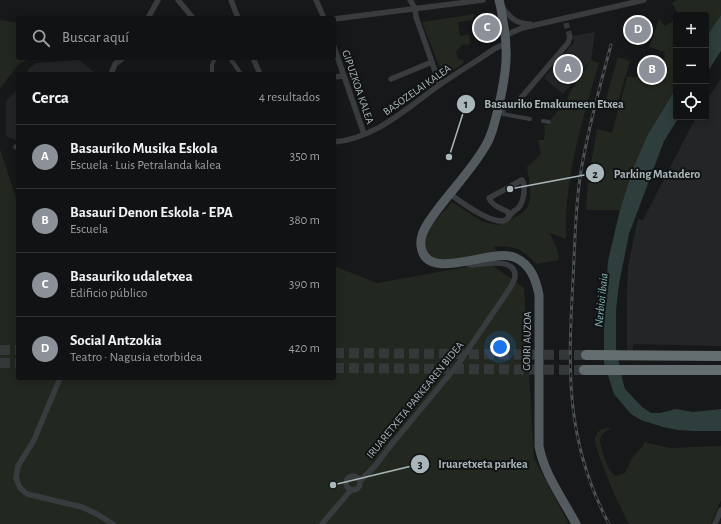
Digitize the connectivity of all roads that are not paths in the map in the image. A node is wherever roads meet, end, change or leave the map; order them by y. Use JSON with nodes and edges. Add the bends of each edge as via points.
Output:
{"nodes":[{"id":1,"x":158,"y":0,"type":"edge"},
{"id":2,"x":178,"y":0,"type":"edge"},
{"id":3,"x":231,"y":0,"type":"edge"},
{"id":4,"x":316,"y":0,"type":"edge"},
{"id":5,"x":410,"y":0,"type":"edge"},
{"id":6,"x":483,"y":0,"type":"edge"},
{"id":7,"x":643,"y":0,"type":"edge"},
{"id":8,"x":500,"y":2,"type":"edge"},
{"id":9,"x":415,"y":8,"type":"junction"},
{"id":10,"x":149,"y":16,"type":"edge"},
{"id":11,"x":191,"y":16,"type":"edge"},
{"id":12,"x":237,"y":16,"type":"edge"},
{"id":13,"x":323,"y":16,"type":"edge"},
{"id":14,"x":336,"y":18,"type":"edge"},
{"id":15,"x":507,"y":21,"type":"junction"},
{"id":16,"x":542,"y":24,"type":"junction"},
{"id":17,"x":506,"y":35,"type":"junction"},
{"id":18,"x":570,"y":37,"type":"dead end"},
{"id":19,"x":507,"y":46,"type":"junction"},
{"id":20,"x":336,"y":53,"type":"edge"},
{"id":21,"x":120,"y":60,"type":"edge"},
{"id":22,"x":214,"y":60,"type":"edge"},
{"id":23,"x":231,"y":60,"type":"edge"},
{"id":24,"x":254,"y":60,"type":"edge"},
{"id":25,"x":432,"y":62,"type":"junction"},
{"id":26,"x":112,"y":72,"type":"edge"},
{"id":27,"x":212,"y":72,"type":"edge"},
{"id":28,"x":240,"y":72,"type":"edge"},
{"id":29,"x":259,"y":72,"type":"edge"},
{"id":30,"x":344,"y":76,"type":"junction"},
{"id":31,"x":336,"y":77,"type":"edge"},
{"id":32,"x":391,"y":79,"type":"dead end"},
{"id":33,"x":440,"y":85,"type":"junction"},
{"id":34,"x":501,"y":107,"type":"junction"},
{"id":35,"x":530,"y":119,"type":"dead end"},
{"id":36,"x":543,"y":121,"type":"dead end"},
{"id":37,"x":549,"y":122,"type":"dead end"},
{"id":38,"x":364,"y":134,"type":"junction"},
{"id":39,"x":336,"y":142,"type":"edge"},
{"id":40,"x":450,"y":194,"type":"junction"},
{"id":41,"x":509,"y":217,"type":"junction"},
{"id":42,"x":468,"y":261,"type":"junction"},
{"id":43,"x":590,"y":355,"type":"tunnel mouth"},
{"id":44,"x":721,"y":356,"type":"edge"},
{"id":45,"x":589,"y":370,"type":"tunnel mouth"},
{"id":46,"x":721,"y":370,"type":"edge"},
{"id":47,"x":59,"y":380,"type":"edge"},
{"id":48,"x":360,"y":481,"type":"junction"},
{"id":49,"x":351,"y":490,"type":"junction"},
{"id":50,"x":721,"y":510,"type":"edge"},
{"id":51,"x":113,"y":524,"type":"edge"},
{"id":52,"x":322,"y":524,"type":"edge"},
{"id":53,"x":576,"y":524,"type":"edge"},
{"id":54,"x":715,"y":524,"type":"edge"}],
"edges":[{"from":1,"to":10,"type":"street"},
{"from":2,"to":11,"type":"street"},
{"from":3,"to":12,"type":"street"},
{"from":4,"to":13,"type":"street"},
{"from":5,"to":9,"type":"street"},
{"from":6,"to":9,"type":"street"},
{"from":7,"to":16,"type":"street","via":[[566,21]]},
{"from":8,"to":15,"type":"main road"},
{"from":9,"to":14,"type":"street"},
{"from":9,"to":25,"type":"street"},
{"from":15,"to":16,"type":"street"},
{"from":15,"to":17,"type":"main road"},
{"from":16,"to":17,"type":"street","via":[[513,30]]},
{"from":17,"to":19,"type":"main road"},
{"from":18,"to":34,"type":"street","via":[[568,43],[514,106]]},
{"from":19,"to":33,"type":"street","name":"BASOZELAI KALEA","via":[[494,49]]},
{"from":19,"to":34,"type":"main road"},
{"from":20,"to":30,"type":"street","name":"GIPUZKOA KALEA"},
{"from":21,"to":26,"type":"street","via":[[114,64]]},
{"from":22,"to":27,"type":"street"},
{"from":23,"to":28,"type":"street"},
{"from":24,"to":29,"type":"street"},
{"from":25,"to":32,"type":"street"},
{"from":25,"to":33,"type":"street"},
{"from":30,"to":31,"type":"street"},
{"from":30,"to":38,"type":"street","name":"GIPUZKOA KALEA"},
{"from":33,"to":38,"type":"street","name":"BASOZELAI KALEA","via":[[387,124]]},
{"from":34,"to":35,"type":"street","via":[[503,114]]},
{"from":34,"to":40,"type":"main road","via":[[487,144]]},
{"from":36,"to":37,"type":"street"},
{"from":38,"to":39,"type":"street","name":"BASOZELAI KALEA"},
{"from":40,"to":41,"type":"street","via":[[476,212],[503,221]]},
{"from":40,"to":42,"type":"main road","name":"GOIRI AUZOA","via":[[428,222],[421,245],[427,259],[432,262],[446,265]]},
{"from":41,"to":41,"type":"street","via":[[521,205],[524,191],[522,180],[489,198],[496,206],[508,212]]},
{"from":42,"to":48,"type":"street","name":"IRUARETXETA PARKEAREN BIDEA","via":[[471,265],[510,265],[515,277],[459,363]]},
{"from":42,"to":53,"type":"main road","name":"GOIRI AUZOA","via":[[508,255],[528,268],[537,283],[539,446],[545,467]]},
{"from":43,"to":44,"type":"highway"},
{"from":45,"to":46,"type":"highway"},
{"from":47,"to":51,"type":"street","via":[[34,440],[18,466],[16,478],[20,488],[27,494],[82,507]]},
{"from":48,"to":49,"type":"street","via":[[358,488]]},
{"from":48,"to":49,"type":"street","via":[[353,475],[347,479],[346,486]]},
{"from":49,"to":52,"type":"street"},
{"from":50,"to":54,"type":"street"}]}
